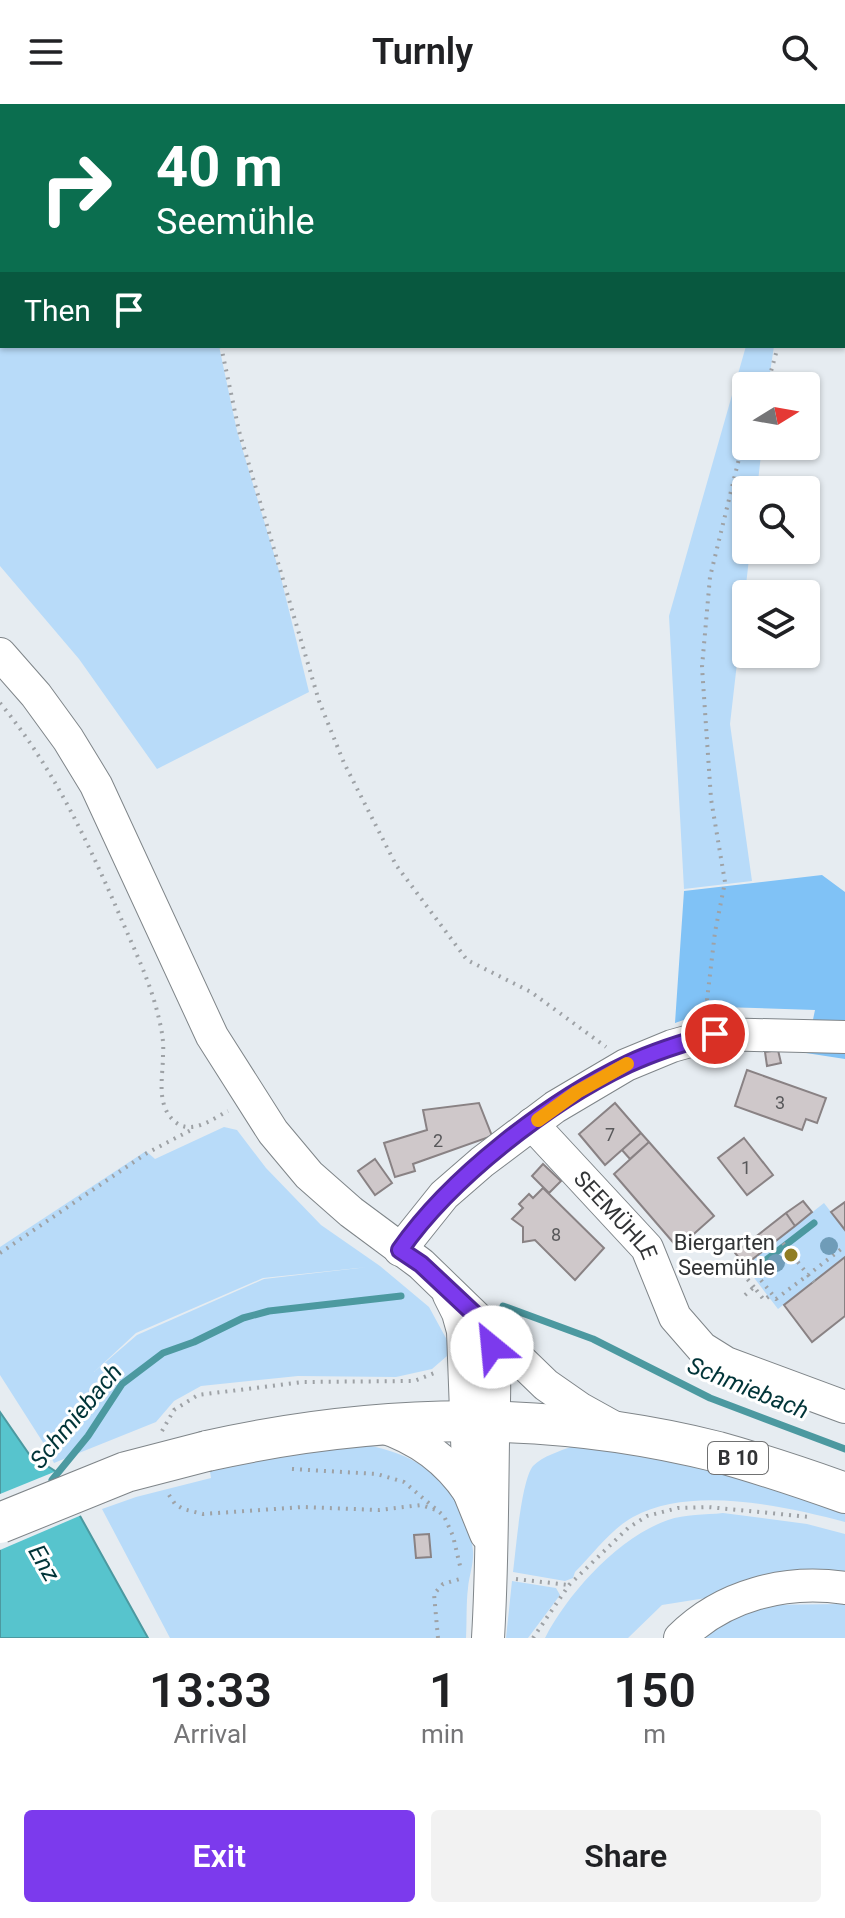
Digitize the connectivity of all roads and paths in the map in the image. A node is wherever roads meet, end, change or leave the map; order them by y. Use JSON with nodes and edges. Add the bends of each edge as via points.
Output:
{"nodes":[{"id":1,"x":221,"y":348,"type":"edge"},
{"id":2,"x":776,"y":349,"type":"edge"},
{"id":3,"x":770,"y":372,"type":"edge"},
{"id":4,"x":739,"y":460,"type":"edge"},
{"id":5,"x":0,"y":654,"type":"edge"},
{"id":6,"x":0,"y":703,"type":"edge"},
{"id":7,"x":707,"y":1000,"type":"dead end"},
{"id":8,"x":845,"y":1037,"type":"edge"},
{"id":9,"x":626,"y":1065,"type":"junction"},
{"id":10,"x":236,"y":1107,"type":"dead end"},
{"id":11,"x":532,"y":1124,"type":"junction"},
{"id":12,"x":197,"y":1127,"type":"junction"},
{"id":13,"x":785,"y":1245,"type":"dead end"},
{"id":14,"x":845,"y":1246,"type":"edge"},
{"id":15,"x":0,"y":1253,"type":"edge"},
{"id":16,"x":830,"y":1257,"type":"junction"},
{"id":17,"x":836,"y":1265,"type":"dead end"},
{"id":18,"x":422,"y":1266,"type":"junction"},
{"id":19,"x":808,"y":1275,"type":"junction"},
{"id":20,"x":814,"y":1282,"type":"dead end"},
{"id":21,"x":754,"y":1287,"type":"junction"},
{"id":22,"x":772,"y":1294,"type":"junction"},
{"id":23,"x":745,"y":1295,"type":"dead end"},
{"id":24,"x":485,"y":1324,"type":"junction"},
{"id":25,"x":845,"y":1407,"type":"edge"},
{"id":26,"x":480,"y":1421,"type":"junction"},
{"id":27,"x":373,"y":1424,"type":"junction"},
{"id":28,"x":627,"y":1435,"type":"junction"},
{"id":29,"x":285,"y":1469,"type":"dead end"},
{"id":30,"x":469,"y":1492,"type":"junction"},
{"id":31,"x":845,"y":1493,"type":"edge"},
{"id":32,"x":811,"y":1517,"type":"dead end"},
{"id":33,"x":0,"y":1523,"type":"edge"},
{"id":34,"x":482,"y":1568,"type":"junction"},
{"id":35,"x":569,"y":1585,"type":"junction"},
{"id":36,"x":845,"y":1588,"type":"edge"},
{"id":37,"x":438,"y":1638,"type":"edge"},
{"id":38,"x":488,"y":1638,"type":"edge"},
{"id":39,"x":533,"y":1638,"type":"edge"},
{"id":40,"x":680,"y":1638,"type":"edge"}],
"edges":[{"from":1,"to":9,"type":"path","via":[[239,431],[319,701],[396,865],[467,960],[531,992]]},
{"from":2,"to":3,"type":"path"},
{"from":4,"to":7,"type":"path","via":[[710,577],[702,667],[711,799],[725,882]]},
{"from":5,"to":18,"type":"street","via":[[52,717],[96,785],[212,1036],[273,1132],[309,1175]]},
{"from":6,"to":12,"type":"path","via":[[62,794],[135,951],[160,1026],[167,1112],[183,1126]]},
{"from":8,"to":9,"type":"street","via":[[715,1034]]},
{"from":9,"to":11,"type":"street"},
{"from":10,"to":12,"type":"path"},
{"from":11,"to":18,"type":"street","via":[[444,1195]]},
{"from":11,"to":25,"type":"street","name":"SEEMÜHLE","via":[[647,1248],[675,1317],[702,1348],[726,1363]]},
{"from":12,"to":15,"type":"path","via":[[147,1153]]},
{"from":13,"to":19,"type":"path"},
{"from":14,"to":16,"type":"path"},
{"from":16,"to":17,"type":"path"},
{"from":16,"to":19,"type":"path"},
{"from":18,"to":24,"type":"street"},
{"from":18,"to":26,"type":"street","via":[[458,1313]]},
{"from":19,"to":20,"type":"path"},
{"from":19,"to":22,"type":"path","via":[[776,1299]]},
{"from":21,"to":22,"type":"path","via":[[764,1300]]},
{"from":21,"to":22,"type":"path","via":[[744,1275],[752,1269]]},
{"from":21,"to":23,"type":"path"},
{"from":24,"to":26,"type":"street","via":[[492,1347]]},
{"from":24,"to":28,"type":"street","via":[[546,1385]]},
{"from":26,"to":27,"type":"main road","number":"B 10"},
{"from":26,"to":28,"type":"main road","number":"B 10"},
{"from":26,"to":30,"type":"street"},
{"from":26,"to":34,"type":"street"},
{"from":27,"to":30,"type":"street","via":[[427,1448]]},
{"from":27,"to":33,"type":"main road","number":"B 10","bridge":true,"via":[[290,1434],[126,1472]]},
{"from":28,"to":31,"type":"main road","number":"B 10","via":[[714,1451]]},
{"from":29,"to":34,"type":"path","via":[[395,1478],[444,1516],[453,1536]]},
{"from":30,"to":34,"type":"street"},
{"from":32,"to":35,"type":"path","via":[[708,1507],[656,1512],[628,1528]]},
{"from":34,"to":35,"type":"path"},
{"from":34,"to":37,"type":"path","via":[[443,1584],[434,1594]]},
{"from":34,"to":38,"type":"street"},
{"from":35,"to":39,"type":"path"},
{"from":36,"to":40,"type":"street","via":[[808,1586],[736,1600],[715,1609]]}]}
